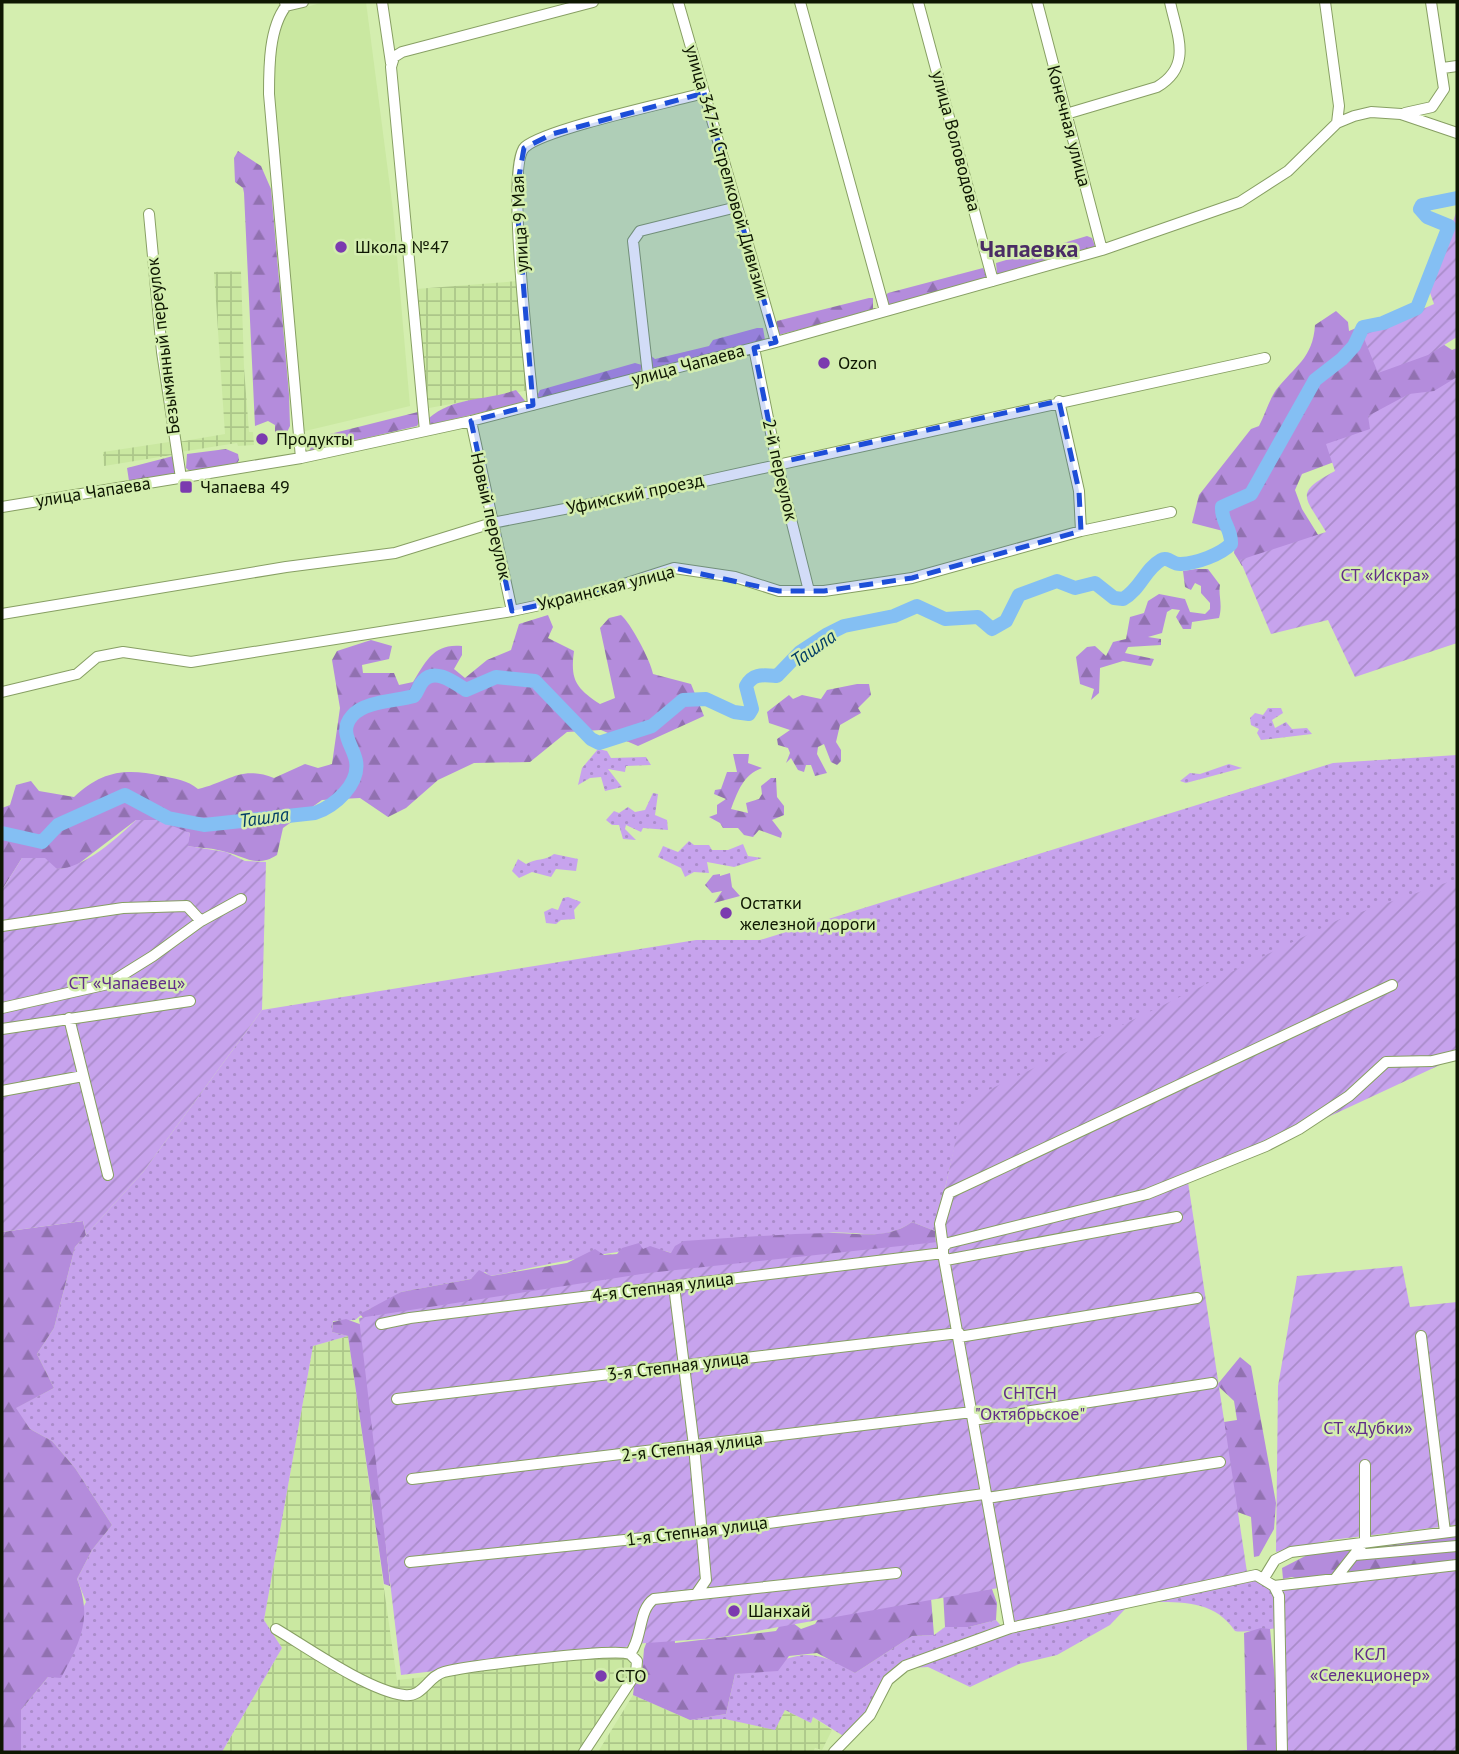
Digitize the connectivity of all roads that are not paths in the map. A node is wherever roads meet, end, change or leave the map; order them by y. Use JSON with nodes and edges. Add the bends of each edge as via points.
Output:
{"nodes":[{"id":1,"x":303,"y":2,"type":"edge"},
{"id":2,"x":382,"y":2,"type":"edge"},
{"id":3,"x":593,"y":2,"type":"edge"},
{"id":4,"x":678,"y":2,"type":"edge"},
{"id":5,"x":800,"y":2,"type":"edge"},
{"id":6,"x":918,"y":2,"type":"edge"},
{"id":7,"x":1037,"y":2,"type":"edge"},
{"id":8,"x":1170,"y":2,"type":"edge"},
{"id":9,"x":1325,"y":2,"type":"edge"},
{"id":10,"x":1431,"y":2,"type":"edge"},
{"id":11,"x":286,"y":4,"type":"edge"},
{"id":12,"x":1457,"y":66,"type":"edge"},
{"id":13,"x":391,"y":67,"type":"junction"},
{"id":14,"x":1443,"y":68,"type":"junction"},
{"id":15,"x":704,"y":93,"type":"junction"},
{"id":16,"x":1066,"y":114,"type":"junction"},
{"id":17,"x":1401,"y":114,"type":"junction"},
{"id":18,"x":1337,"y":123,"type":"junction"},
{"id":19,"x":1457,"y":133,"type":"edge"},
{"id":20,"x":737,"y":207,"type":"junction"},
{"id":21,"x":149,"y":214,"type":"dead end"},
{"id":22,"x":1102,"y":250,"type":"junction"},
{"id":23,"x":993,"y":281,"type":"junction"},
{"id":24,"x":885,"y":311,"type":"junction"},
{"id":25,"x":776,"y":342,"type":"junction"},
{"id":26,"x":754,"y":348,"type":"junction"},
{"id":27,"x":1265,"y":358,"type":"dead end"},
{"id":28,"x":648,"y":375,"type":"junction"},
{"id":29,"x":1059,"y":401,"type":"junction"},
{"id":30,"x":533,"y":405,"type":"junction"},
{"id":31,"x":471,"y":421,"type":"junction"},
{"id":32,"x":425,"y":431,"type":"junction"},
{"id":33,"x":301,"y":458,"type":"junction"},
{"id":34,"x":777,"y":463,"type":"junction"},
{"id":35,"x":181,"y":478,"type":"junction"},
{"id":36,"x":2,"y":507,"type":"edge"},
{"id":37,"x":1171,"y":512,"type":"dead end"},
{"id":38,"x":492,"y":523,"type":"junction"},
{"id":39,"x":1081,"y":531,"type":"junction"},
{"id":40,"x":809,"y":591,"type":"junction"},
{"id":41,"x":512,"y":611,"type":"junction"},
{"id":42,"x":2,"y":614,"type":"edge"},
{"id":43,"x":2,"y":692,"type":"edge"},
{"id":44,"x":241,"y":899,"type":"dead end"},
{"id":45,"x":201,"y":922,"type":"junction"},
{"id":46,"x":2,"y":926,"type":"edge"},
{"id":47,"x":1392,"y":985,"type":"dead end"},
{"id":48,"x":190,"y":1001,"type":"dead end"},
{"id":49,"x":2,"y":1009,"type":"edge"},
{"id":50,"x":69,"y":1018,"type":"junction"},
{"id":51,"x":2,"y":1029,"type":"edge"},
{"id":52,"x":1457,"y":1055,"type":"edge"},
{"id":53,"x":83,"y":1076,"type":"junction"},
{"id":54,"x":2,"y":1091,"type":"edge"},
{"id":55,"x":108,"y":1175,"type":"dead end"},
{"id":56,"x":1177,"y":1217,"type":"dead end"},
{"id":57,"x":944,"y":1254,"type":"junction"},
{"id":58,"x":674,"y":1286,"type":"junction"},
{"id":59,"x":1197,"y":1298,"type":"dead end"},
{"id":60,"x":381,"y":1324,"type":"dead end"},
{"id":61,"x":959,"y":1335,"type":"junction"},
{"id":62,"x":1421,"y":1336,"type":"dead end"},
{"id":63,"x":684,"y":1365,"type":"junction"},
{"id":64,"x":1212,"y":1383,"type":"dead end"},
{"id":65,"x":397,"y":1399,"type":"dead end"},
{"id":66,"x":972,"y":1416,"type":"junction"},
{"id":67,"x":694,"y":1446,"type":"junction"},
{"id":68,"x":1220,"y":1462,"type":"dead end"},
{"id":69,"x":1365,"y":1465,"type":"dead end"},
{"id":70,"x":412,"y":1479,"type":"dead end"},
{"id":71,"x":985,"y":1496,"type":"junction"},
{"id":72,"x":1457,"y":1531,"type":"edge"},
{"id":73,"x":702,"y":1532,"type":"junction"},
{"id":74,"x":1445,"y":1532,"type":"junction"},
{"id":75,"x":1365,"y":1542,"type":"junction"},
{"id":76,"x":1457,"y":1546,"type":"edge"},
{"id":77,"x":1354,"y":1555,"type":"junction"},
{"id":78,"x":410,"y":1562,"type":"dead end"},
{"id":79,"x":1457,"y":1565,"type":"edge"},
{"id":80,"x":896,"y":1573,"type":"dead end"},
{"id":81,"x":1264,"y":1578,"type":"junction"},
{"id":82,"x":1334,"y":1580,"type":"junction"},
{"id":83,"x":1274,"y":1586,"type":"junction"},
{"id":84,"x":697,"y":1592,"type":"junction"},
{"id":85,"x":1010,"y":1628,"type":"junction"},
{"id":86,"x":276,"y":1629,"type":"dead end"},
{"id":87,"x":631,"y":1654,"type":"junction"},
{"id":88,"x":584,"y":1752,"type":"edge"},
{"id":89,"x":834,"y":1752,"type":"edge"},
{"id":90,"x":1282,"y":1752,"type":"edge"}],
"edges":[{"from":1,"to":11,"type":"street"},
{"from":2,"to":13,"type":"street"},
{"from":3,"to":13,"type":"street","via":[[402,52]]},
{"from":4,"to":15,"type":"street","name":"улица 347-й Стрелковой Дивизии"},
{"from":5,"to":24,"type":"street"},
{"from":6,"to":23,"type":"street","name":"улица Воловодова"},
{"from":7,"to":16,"type":"street","name":"Конечная улица"},
{"from":8,"to":16,"type":"street","via":[[1180,51],[1178,67],[1169,80]]},
{"from":9,"to":18,"type":"street","via":[[1339,106]]},
{"from":10,"to":14,"type":"street"},
{"from":11,"to":33,"type":"street","via":[[273,44],[269,94]]},
{"from":12,"to":14,"type":"street"},
{"from":13,"to":32,"type":"street"},
{"from":14,"to":17,"type":"street","via":[[1440,99],[1432,107]]},
{"from":15,"to":20,"type":"street","name":"улица 347-й Стрелковой Дивизии"},
{"from":15,"to":30,"type":"street","name":"улица 9 Мая","via":[[552,134],[524,148],[519,156],[516,193]]},
{"from":16,"to":22,"type":"street","name":"Конечная улица"},
{"from":17,"to":18,"type":"street","via":[[1371,112]]},
{"from":17,"to":19,"type":"street"},
{"from":18,"to":22,"type":"street","name":"улица Чапаева","via":[[1288,171],[1240,202]]},
{"from":20,"to":25,"type":"street","name":"улица 347-й Стрелковой Дивизии"},
{"from":20,"to":28,"type":"street","via":[[640,231],[633,241]]},
{"from":21,"to":35,"type":"street","name":"Безымянный переулок","via":[[162,352]]},
{"from":22,"to":23,"type":"street","name":"улица Чапаева"},
{"from":23,"to":24,"type":"street","name":"улица Чапаева"},
{"from":24,"to":25,"type":"street","name":"улица Чапаева"},
{"from":25,"to":26,"type":"street","name":"улица Чапаева"},
{"from":26,"to":28,"type":"street","name":"улица Чапаева"},
{"from":26,"to":34,"type":"street","name":"2-й переулок"},
{"from":27,"to":29,"type":"street","name":"Уфимский проезд"},
{"from":28,"to":30,"type":"street","name":"улица Чапаева"},
{"from":29,"to":34,"type":"street","name":"Уфимский проезд"},
{"from":29,"to":39,"type":"street","via":[[1079,491]]},
{"from":30,"to":31,"type":"street","name":"улица Чапаева"},
{"from":31,"to":32,"type":"street","name":"улица Чапаева"},
{"from":31,"to":38,"type":"street","name":"Новый переулок"},
{"from":32,"to":33,"type":"street","name":"улица Чапаева"},
{"from":33,"to":35,"type":"street","name":"улица Чапаева"},
{"from":34,"to":38,"type":"street","name":"Уфимский проезд"},
{"from":34,"to":40,"type":"street","name":"2-й переулок"},
{"from":35,"to":36,"type":"street","name":"улица Чапаева"},
{"from":37,"to":39,"type":"street","name":"Украинская улица"},
{"from":38,"to":41,"type":"street","name":"Новый переулок"},
{"from":38,"to":42,"type":"street","name":"Уфимский проезд","via":[[395,553]]},
{"from":39,"to":40,"type":"street","name":"Украинская улица","via":[[912,578]]},
{"from":40,"to":41,"type":"street","name":"Украинская улица","via":[[779,591],[735,577],[674,568],[596,593]]},
{"from":41,"to":43,"type":"street","name":"Украинская улица","via":[[191,662],[123,652],[97,657],[76,674]]},
{"from":44,"to":45,"type":"street"},
{"from":45,"to":46,"type":"street","via":[[187,906],[123,908]]},
{"from":45,"to":49,"type":"street","via":[[107,984]]},
{"from":47,"to":57,"type":"street","via":[[949,1193],[940,1224]]},
{"from":48,"to":50,"type":"street"},
{"from":50,"to":51,"type":"street"},
{"from":50,"to":53,"type":"street"},
{"from":52,"to":57,"type":"street","via":[[1432,1061],[1386,1062],[1349,1096],[1266,1146],[1147,1195]]},
{"from":53,"to":54,"type":"street"},
{"from":53,"to":55,"type":"street"},
{"from":56,"to":57,"type":"street","name":"4-я Степная улица"},
{"from":57,"to":58,"type":"street","name":"4-я Степная улица"},
{"from":57,"to":61,"type":"street"},
{"from":58,"to":60,"type":"street","name":"4-я Степная улица"},
{"from":58,"to":63,"type":"street"},
{"from":59,"to":61,"type":"street","name":"3-я Степная улица"},
{"from":61,"to":63,"type":"street","name":"3-я Степная улица"},
{"from":61,"to":66,"type":"street"},
{"from":62,"to":74,"type":"street"},
{"from":63,"to":65,"type":"street","name":"3-я Степная улица"},
{"from":63,"to":67,"type":"street"},
{"from":64,"to":66,"type":"street","name":"2-я Степная улица"},
{"from":66,"to":67,"type":"street","name":"2-я Степная улица"},
{"from":66,"to":71,"type":"street"},
{"from":67,"to":70,"type":"street","name":"2-я Степная улица"},
{"from":67,"to":73,"type":"street"},
{"from":68,"to":71,"type":"street","name":"1-я Степная улица"},
{"from":69,"to":75,"type":"street"},
{"from":71,"to":73,"type":"street","name":"1-я Степная улица"},
{"from":71,"to":85,"type":"street"},
{"from":72,"to":74,"type":"street"},
{"from":73,"to":78,"type":"street","name":"1-я Степная улица"},
{"from":73,"to":84,"type":"street","via":[[706,1580]]},
{"from":74,"to":75,"type":"street"},
{"from":75,"to":77,"type":"street"},
{"from":75,"to":81,"type":"street","via":[[1291,1552],[1275,1560]]},
{"from":76,"to":77,"type":"street"},
{"from":77,"to":82,"type":"street"},
{"from":79,"to":82,"type":"street"},
{"from":80,"to":84,"type":"street"},
{"from":81,"to":83,"type":"street"},
{"from":81,"to":85,"type":"street","via":[[1256,1575],[1222,1581]]},
{"from":82,"to":83,"type":"street"},
{"from":83,"to":90,"type":"street","via":[[1279,1596]]},
{"from":84,"to":87,"type":"street","via":[[649,1603]]},
{"from":85,"to":89,"type":"street","via":[[905,1666],[888,1680],[870,1715]]},
{"from":86,"to":87,"type":"street","via":[[375,1686],[403,1695],[415,1695],[441,1673],[595,1654]]},
{"from":87,"to":88,"type":"street","via":[[637,1661],[636,1673]]}]}
